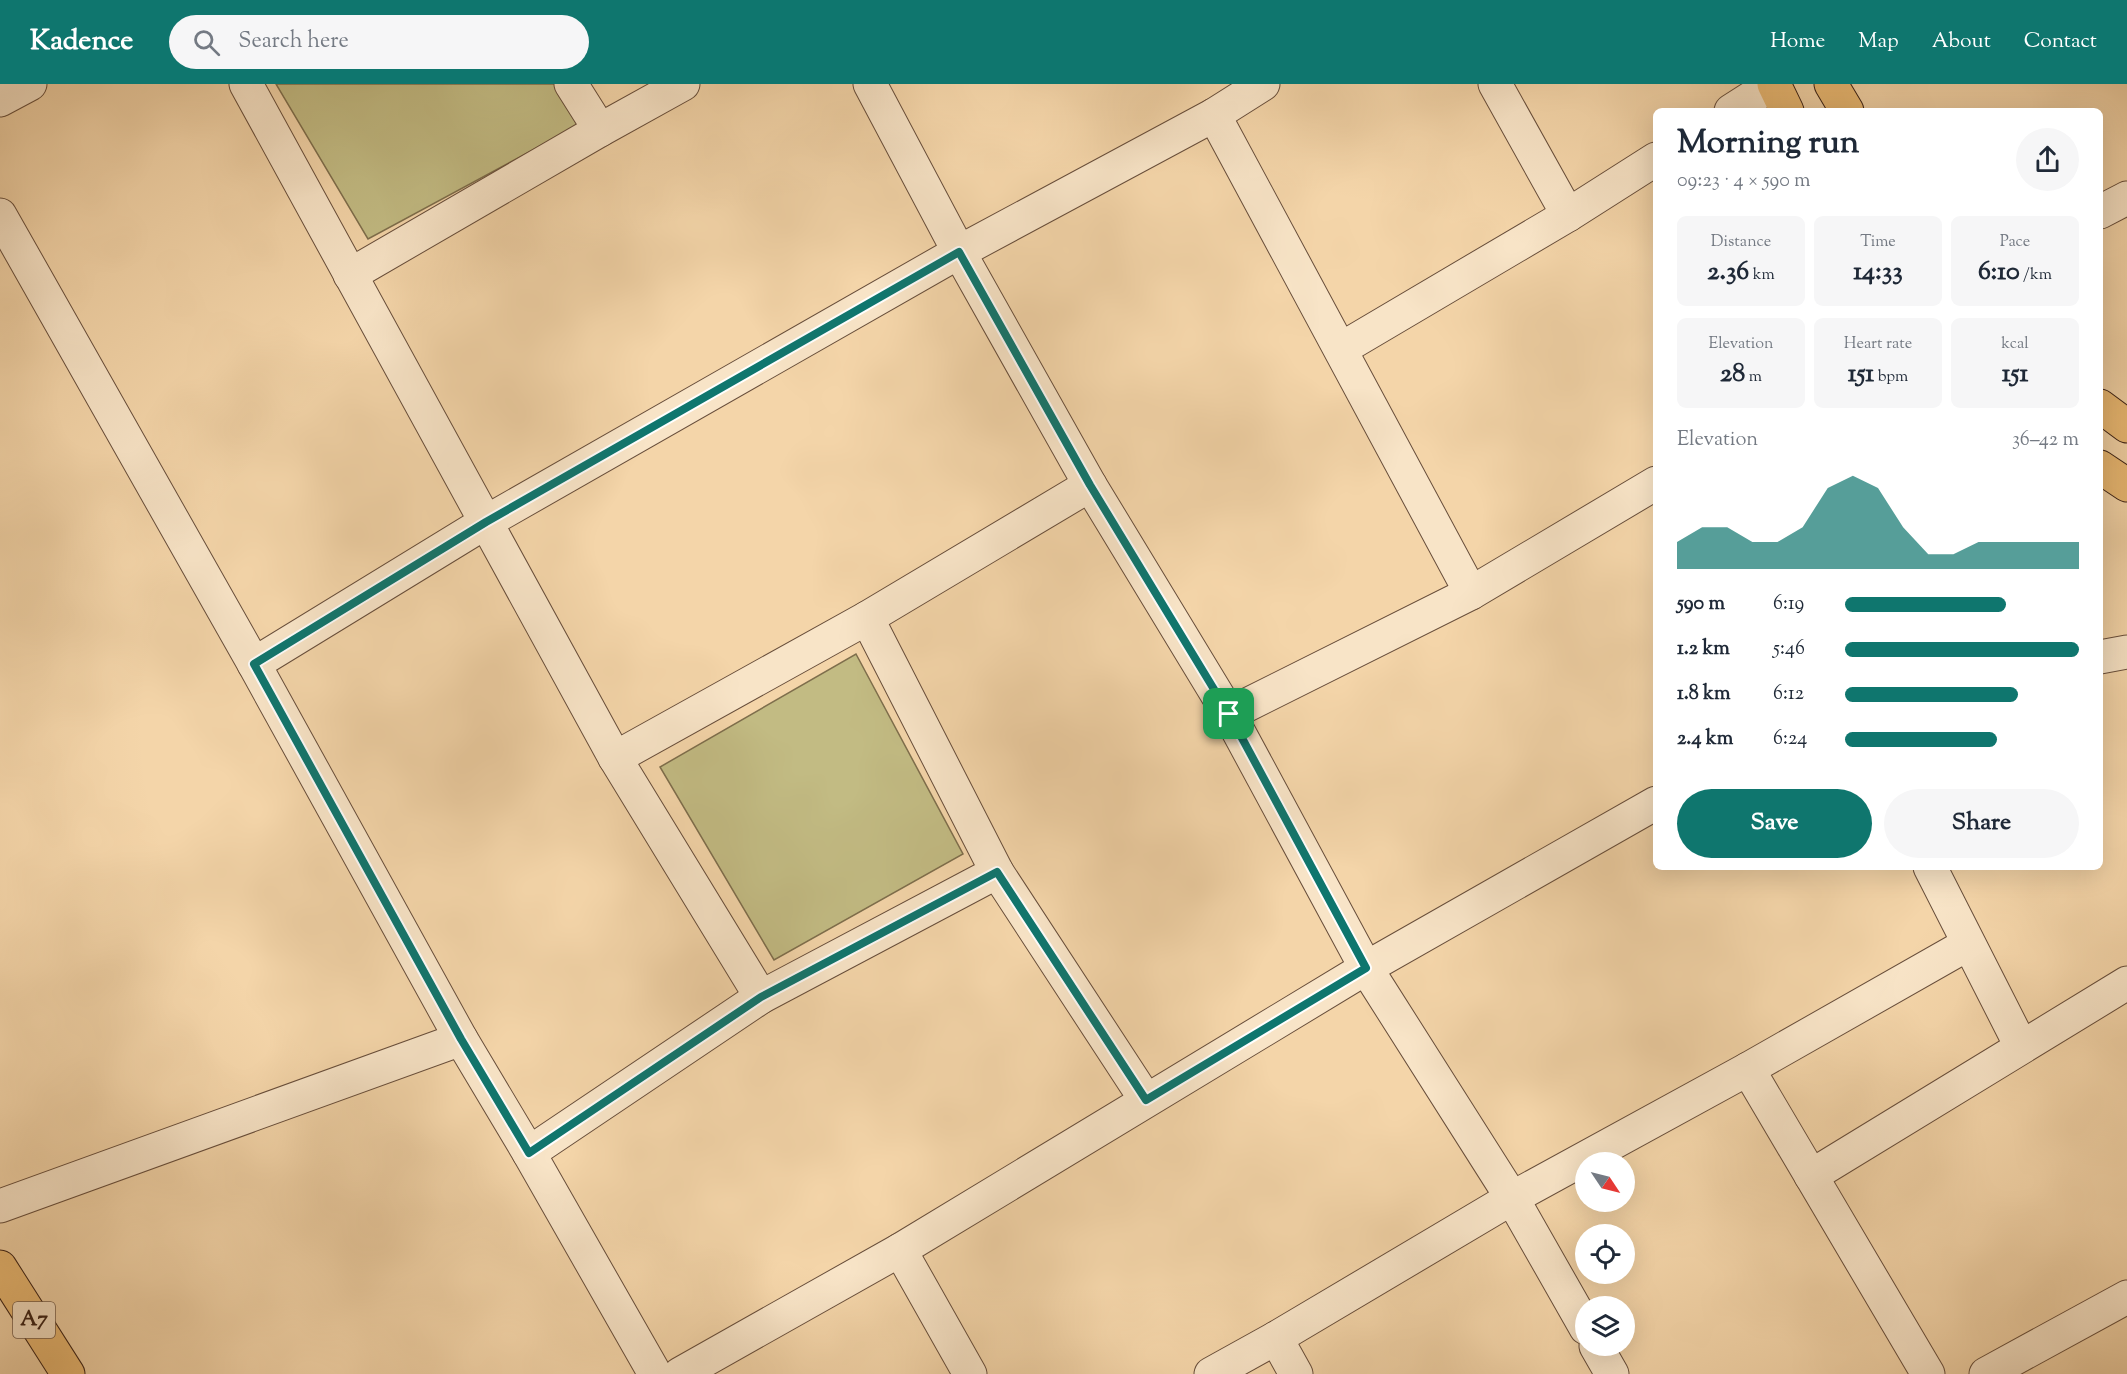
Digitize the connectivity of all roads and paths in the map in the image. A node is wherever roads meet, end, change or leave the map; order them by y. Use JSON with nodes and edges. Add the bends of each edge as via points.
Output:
{"nodes":[{"id":1,"x":30,"y":84,"type":"edge"},
{"id":2,"x":246,"y":84,"type":"edge"},
{"id":3,"x":571,"y":84,"type":"edge"},
{"id":4,"x":683,"y":84,"type":"edge"},
{"id":5,"x":870,"y":84,"type":"edge"},
{"id":6,"x":1263,"y":84,"type":"edge"},
{"id":7,"x":1495,"y":84,"type":"edge"},
{"id":8,"x":1773,"y":84,"type":"edge"},
{"id":9,"x":1831,"y":84,"type":"edge"},
{"id":10,"x":0,"y":100,"type":"edge"},
{"id":11,"x":1736,"y":108,"type":"edge"},
{"id":12,"x":1785,"y":108,"type":"edge"},
{"id":13,"x":1845,"y":108,"type":"edge"},
{"id":14,"x":1214,"y":115,"type":"junction"},
{"id":15,"x":600,"y":129,"type":"junction"},
{"id":16,"x":1653,"y":161,"type":"edge"},
{"id":17,"x":2127,"y":198,"type":"edge"},
{"id":18,"x":2103,"y":210,"type":"edge"},
{"id":19,"x":0,"y":215,"type":"edge"},
{"id":20,"x":1568,"y":215,"type":"junction"},
{"id":21,"x":959,"y":252,"type":"junction"},
{"id":22,"x":350,"y":275,"type":"junction"},
{"id":23,"x":1341,"y":350,"type":"junction"},
{"id":24,"x":2103,"y":408,"type":"edge"},
{"id":25,"x":2127,"y":426,"type":"edge"},
{"id":26,"x":2103,"y":469,"type":"edge"},
{"id":27,"x":1090,"y":485,"type":"junction"},
{"id":28,"x":1653,"y":485,"type":"edge"},
{"id":29,"x":2127,"y":485,"type":"edge"},
{"id":30,"x":486,"y":522,"type":"junction"},
{"id":31,"x":1471,"y":593,"type":"junction"},
{"id":32,"x":867,"y":618,"type":"junction"},
{"id":33,"x":2127,"y":652,"type":"edge"},
{"id":34,"x":2103,"y":656,"type":"edge"},
{"id":35,"x":254,"y":664,"type":"junction"},
{"id":36,"x":1229,"y":714,"type":"junction"},
{"id":37,"x":615,"y":758,"type":"junction"},
{"id":38,"x":1653,"y":805,"type":"edge"},
{"id":39,"x":1931,"y":870,"type":"edge"},
{"id":40,"x":997,"y":872,"type":"junction"},
{"id":41,"x":1968,"y":944,"type":"junction"},
{"id":42,"x":1366,"y":968,"type":"junction"},
{"id":43,"x":2127,"y":983,"type":"edge"},
{"id":44,"x":761,"y":997,"type":"junction"},
{"id":45,"x":461,"y":1039,"type":"junction"},
{"id":46,"x":2021,"y":1046,"type":"junction"},
{"id":47,"x":1748,"y":1069,"type":"junction"},
{"id":48,"x":1146,"y":1100,"type":"junction"},
{"id":49,"x":529,"y":1153,"type":"junction"},
{"id":50,"x":1811,"y":1176,"type":"junction"},
{"id":51,"x":1512,"y":1198,"type":"junction"},
{"id":52,"x":0,"y":1206,"type":"edge"},
{"id":53,"x":900,"y":1250,"type":"junction"},
{"id":54,"x":0,"y":1267,"type":"edge"},
{"id":55,"x":2127,"y":1297,"type":"edge"},
{"id":56,"x":1575,"y":1309,"type":"edge"},
{"id":57,"x":1276,"y":1338,"type":"junction"},
{"id":58,"x":1602,"y":1356,"type":"edge"},
{"id":59,"x":68,"y":1374,"type":"edge"},
{"id":60,"x":655,"y":1374,"type":"edge"},
{"id":61,"x":680,"y":1374,"type":"edge"},
{"id":62,"x":970,"y":1374,"type":"edge"},
{"id":63,"x":1211,"y":1374,"type":"edge"},
{"id":64,"x":1296,"y":1374,"type":"edge"},
{"id":65,"x":1612,"y":1374,"type":"edge"},
{"id":66,"x":1928,"y":1374,"type":"edge"},
{"id":67,"x":1986,"y":1374,"type":"edge"}],
"edges":[{"from":1,"to":10,"type":"street"},
{"from":2,"to":22,"type":"street"},
{"from":3,"to":15,"type":"street"},
{"from":4,"to":15,"type":"street"},
{"from":5,"to":21,"type":"street"},
{"from":6,"to":14,"type":"street"},
{"from":7,"to":20,"type":"street"},
{"from":8,"to":11,"type":"street"},
{"from":8,"to":12,"type":"main road"},
{"from":9,"to":13,"type":"main road"},
{"from":14,"to":21,"type":"street"},
{"from":14,"to":23,"type":"street"},
{"from":15,"to":22,"type":"street"},
{"from":16,"to":20,"type":"street"},
{"from":17,"to":18,"type":"street"},
{"from":19,"to":35,"type":"street"},
{"from":20,"to":23,"type":"street"},
{"from":21,"to":27,"type":"street"},
{"from":21,"to":30,"type":"street"},
{"from":22,"to":30,"type":"street"},
{"from":23,"to":31,"type":"street"},
{"from":24,"to":25,"type":"main road"},
{"from":26,"to":29,"type":"main road"},
{"from":27,"to":32,"type":"street"},
{"from":27,"to":36,"type":"street"},
{"from":28,"to":31,"type":"street"},
{"from":30,"to":35,"type":"street"},
{"from":30,"to":37,"type":"street"},
{"from":31,"to":36,"type":"street"},
{"from":32,"to":37,"type":"street"},
{"from":32,"to":40,"type":"street"},
{"from":33,"to":34,"type":"street"},
{"from":35,"to":45,"type":"street"},
{"from":36,"to":42,"type":"street"},
{"from":37,"to":44,"type":"street"},
{"from":38,"to":42,"type":"street"},
{"from":39,"to":41,"type":"street"},
{"from":40,"to":44,"type":"street"},
{"from":40,"to":48,"type":"street"},
{"from":41,"to":46,"type":"street"},
{"from":41,"to":47,"type":"street"},
{"from":42,"to":48,"type":"street"},
{"from":42,"to":51,"type":"street"},
{"from":43,"to":46,"type":"street"},
{"from":44,"to":49,"type":"street"},
{"from":45,"to":49,"type":"street"},
{"from":45,"to":52,"type":"street"},
{"from":46,"to":50,"type":"street"},
{"from":47,"to":50,"type":"street"},
{"from":47,"to":51,"type":"street"},
{"from":48,"to":53,"type":"street"},
{"from":49,"to":60,"type":"street"},
{"from":50,"to":66,"type":"street"},
{"from":51,"to":56,"type":"street"},
{"from":51,"to":57,"type":"street"},
{"from":53,"to":61,"type":"street"},
{"from":53,"to":62,"type":"street"},
{"from":54,"to":59,"type":"main road","number":"A7"},
{"from":55,"to":67,"type":"street"},
{"from":57,"to":63,"type":"street"},
{"from":57,"to":64,"type":"street"},
{"from":58,"to":65,"type":"street"}]}
